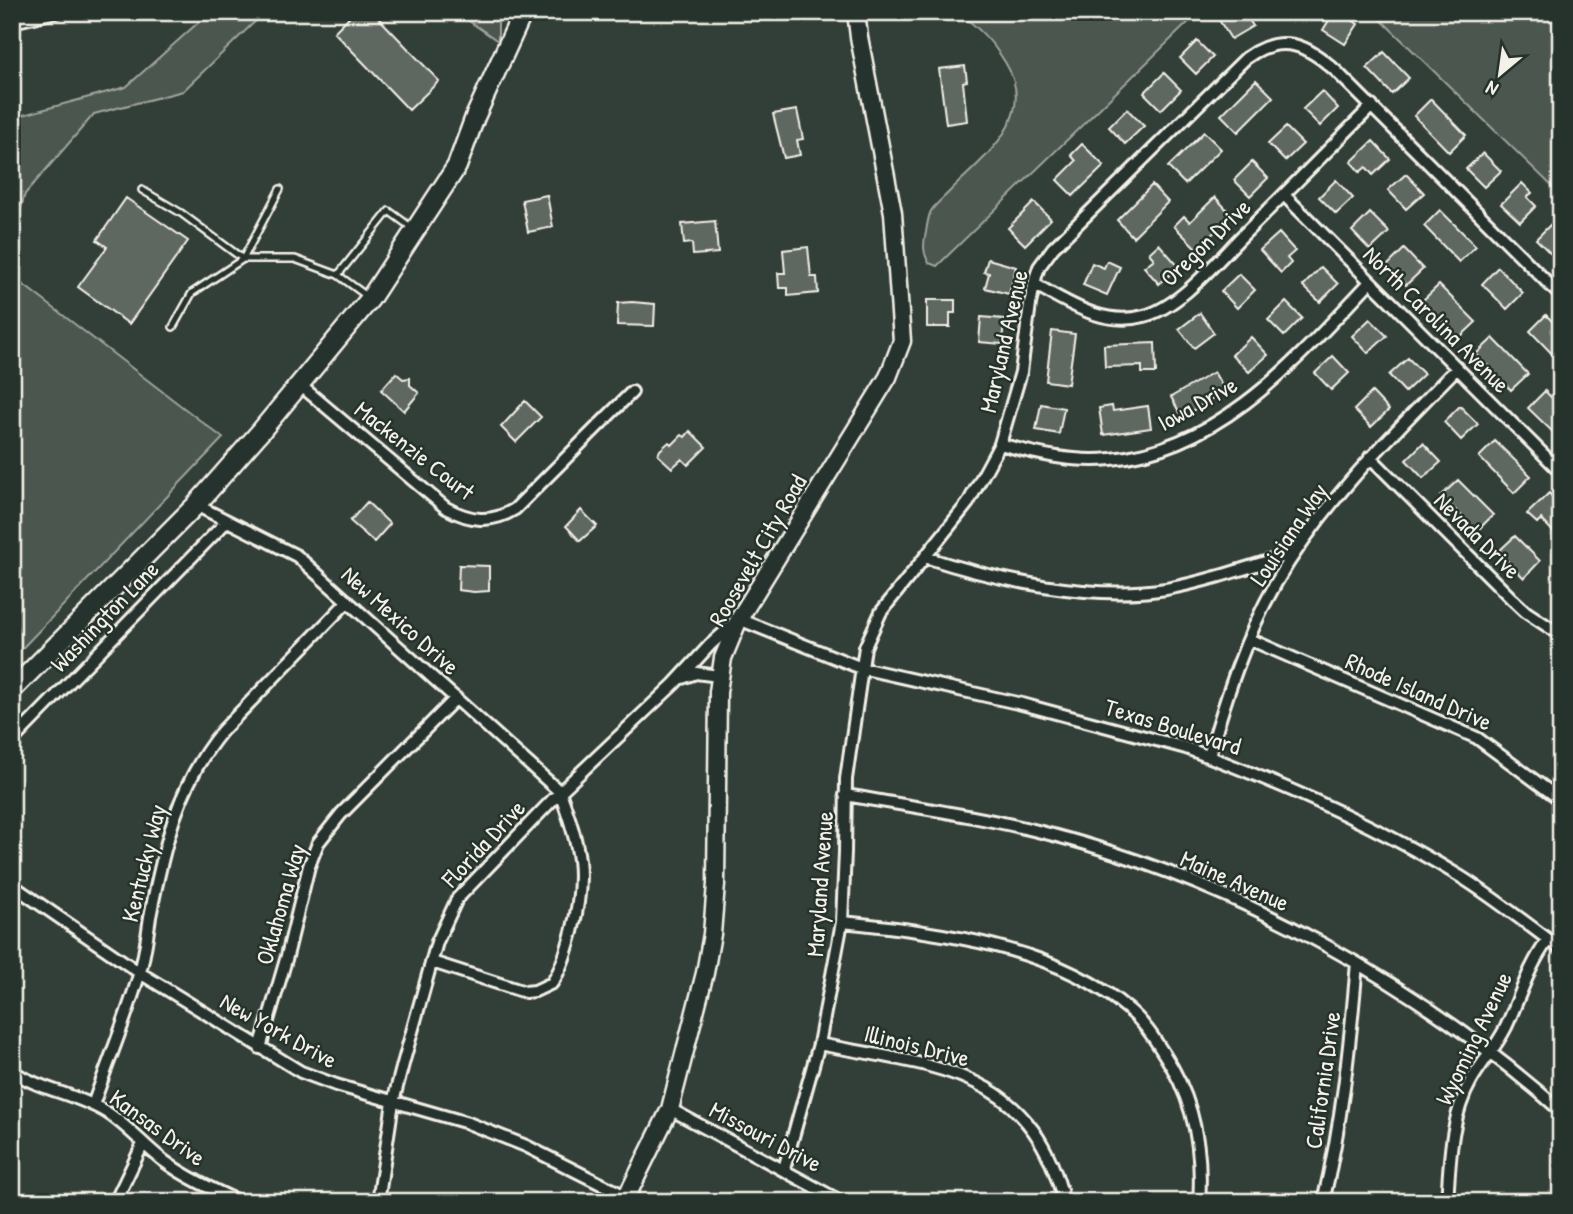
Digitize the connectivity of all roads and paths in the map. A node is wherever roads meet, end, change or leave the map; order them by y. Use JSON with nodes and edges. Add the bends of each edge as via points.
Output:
{"nodes":[{"id":1,"x":56,"y":12,"type":"edge"},
{"id":2,"x":523,"y":12,"type":"edge"},
{"id":3,"x":856,"y":12,"type":"edge"},
{"id":4,"x":12,"y":22,"type":"edge"},
{"id":5,"x":1372,"y":106,"type":"junction"},
{"id":6,"x":279,"y":189,"type":"dead end"},
{"id":7,"x":142,"y":190,"type":"dead end"},
{"id":8,"x":1284,"y":195,"type":"junction"},
{"id":9,"x":415,"y":231,"type":"junction"},
{"id":10,"x":243,"y":259,"type":"junction"},
{"id":11,"x":338,"y":275,"type":"junction"},
{"id":12,"x":1370,"y":282,"type":"junction"},
{"id":13,"x":1034,"y":284,"type":"junction"},
{"id":14,"x":1561,"y":296,"type":"edge"},
{"id":15,"x":370,"y":299,"type":"junction"},
{"id":16,"x":173,"y":327,"type":"dead end"},
{"id":17,"x":1457,"y":368,"type":"junction"},
{"id":18,"x":300,"y":385,"type":"junction"},
{"id":19,"x":632,"y":392,"type":"dead end"},
{"id":20,"x":1000,"y":444,"type":"junction"},
{"id":21,"x":1370,"y":457,"type":"junction"},
{"id":22,"x":1561,"y":472,"type":"edge"},
{"id":23,"x":196,"y":505,"type":"junction"},
{"id":24,"x":227,"y":521,"type":"junction"},
{"id":25,"x":1294,"y":553,"type":"junction"},
{"id":26,"x":925,"y":557,"type":"junction"},
{"id":27,"x":348,"y":601,"type":"junction"},
{"id":28,"x":739,"y":619,"type":"junction"},
{"id":29,"x":1561,"y":635,"type":"edge"},
{"id":30,"x":1249,"y":639,"type":"junction"},
{"id":31,"x":860,"y":668,"type":"junction"},
{"id":32,"x":719,"y":676,"type":"junction"},
{"id":33,"x":674,"y":684,"type":"junction"},
{"id":34,"x":12,"y":690,"type":"edge"},
{"id":35,"x":456,"y":698,"type":"junction"},
{"id":36,"x":12,"y":741,"type":"edge"},
{"id":37,"x":1209,"y":756,"type":"junction"},
{"id":38,"x":560,"y":792,"type":"junction"},
{"id":39,"x":845,"y":795,"type":"junction"},
{"id":40,"x":1561,"y":800,"type":"edge"},
{"id":41,"x":12,"y":885,"type":"edge"},
{"id":42,"x":842,"y":922,"type":"junction"},
{"id":43,"x":1549,"y":940,"type":"junction"},
{"id":44,"x":1561,"y":949,"type":"edge"},
{"id":45,"x":432,"y":962,"type":"junction"},
{"id":46,"x":1357,"y":963,"type":"junction"},
{"id":47,"x":140,"y":974,"type":"junction"},
{"id":48,"x":819,"y":1044,"type":"junction"},
{"id":49,"x":260,"y":1048,"type":"junction"},
{"id":50,"x":1490,"y":1054,"type":"junction"},
{"id":51,"x":13,"y":1074,"type":"edge"},
{"id":52,"x":393,"y":1102,"type":"junction"},
{"id":53,"x":93,"y":1105,"type":"junction"},
{"id":54,"x":670,"y":1109,"type":"junction"},
{"id":55,"x":1561,"y":1111,"type":"edge"},
{"id":56,"x":143,"y":1144,"type":"junction"},
{"id":57,"x":784,"y":1168,"type":"junction"},
{"id":58,"x":626,"y":1199,"type":"edge"},
{"id":59,"x":115,"y":1202,"type":"edge"},
{"id":60,"x":240,"y":1202,"type":"edge"},
{"id":61,"x":378,"y":1202,"type":"edge"},
{"id":62,"x":842,"y":1202,"type":"edge"},
{"id":63,"x":1064,"y":1202,"type":"edge"},
{"id":64,"x":1199,"y":1202,"type":"edge"},
{"id":65,"x":1323,"y":1202,"type":"edge"},
{"id":66,"x":1447,"y":1202,"type":"edge"}],
"edges":[{"from":1,"to":4,"type":"street"},
{"from":2,"to":9,"type":"main road","via":[[457,166]]},
{"from":3,"to":28,"type":"street","name":"Roosevelt City Road","via":[[892,213],[902,341],[888,376]]},
{"from":5,"to":8,"type":"street","name":"Oregon Drive"},
{"from":5,"to":13,"type":"street","name":"Maryland Avenue","via":[[1326,61],[1305,48],[1278,44],[1254,53],[1053,248],[1039,267]]},
{"from":5,"to":14,"type":"street","name":"Maryland Avenue"},
{"from":6,"to":10,"type":"lane"},
{"from":7,"to":10,"type":"lane"},
{"from":8,"to":12,"type":"street","name":"North Carolina Avenue"},
{"from":8,"to":13,"type":"street","name":"Oregon Drive","via":[[1173,302],[1145,316],[1118,319],[1093,314]]},
{"from":9,"to":11,"type":"lane","via":[[389,211]]},
{"from":9,"to":15,"type":"main road"},
{"from":10,"to":11,"type":"lane","via":[[295,259]]},
{"from":10,"to":16,"type":"lane","via":[[192,293]]},
{"from":11,"to":15,"type":"lane"},
{"from":12,"to":17,"type":"street","name":"North Carolina Avenue"},
{"from":12,"to":20,"type":"street","name":"Iowa Drive","via":[[1253,397],[1174,443],[1130,456],[1088,460]]},
{"from":13,"to":20,"type":"street","name":"Maryland Avenue","via":[[1021,372]]},
{"from":15,"to":18,"type":"main road"},
{"from":17,"to":21,"type":"street","name":"Louisiana Way"},
{"from":17,"to":22,"type":"street","name":"North Carolina Avenue"},
{"from":18,"to":19,"type":"street","name":"Mackenzie Court","via":[[446,508],[480,520],[496,519],[515,509]]},
{"from":18,"to":23,"type":"main road"},
{"from":20,"to":26,"type":"street","name":"Maryland Avenue","via":[[968,503]]},
{"from":21,"to":25,"type":"street","name":"Louisiana Way"},
{"from":21,"to":29,"type":"street","name":"Nevada Drive","via":[[1526,612]]},
{"from":23,"to":24,"type":"street","name":"New Mexico Drive"},
{"from":23,"to":34,"type":"main road"},
{"from":24,"to":27,"type":"street","name":"New Mexico Drive","via":[[297,556]]},
{"from":24,"to":36,"type":"street","name":"Washington Lane"},
{"from":25,"to":26,"type":"street","via":[[1167,589],[1128,592],[1009,580]]},
{"from":25,"to":30,"type":"street","name":"Louisiana Way"},
{"from":26,"to":31,"type":"street","name":"Maryland Avenue","via":[[874,624]]},
{"from":27,"to":35,"type":"street","name":"New Mexico Drive"},
{"from":27,"to":47,"type":"street","name":"Kentucky Way","via":[[222,732],[196,768],[168,834]]},
{"from":28,"to":31,"type":"street","name":"Texas Boulevard"},
{"from":28,"to":32,"type":"street","name":"Roosevelt City Road"},
{"from":28,"to":33,"type":"street","name":"Florida Drive"},
{"from":30,"to":37,"type":"street","name":"Louisiana Way"},
{"from":30,"to":40,"type":"street","name":"Rhode Island Drive","via":[[1477,738]]},
{"from":31,"to":37,"type":"street","name":"Texas Boulevard","via":[[1022,704]]},
{"from":31,"to":39,"type":"street","name":"Maryland Avenue"},
{"from":32,"to":33,"type":"street","name":"Florida Drive","via":[[696,673]]},
{"from":32,"to":54,"type":"street","name":"Roosevelt City Road","via":[[712,934]]},
{"from":33,"to":38,"type":"street","name":"Florida Drive"},
{"from":35,"to":38,"type":"street","name":"New Mexico Drive"},
{"from":35,"to":49,"type":"street","name":"Oklahoma Way","via":[[318,843]]},
{"from":37,"to":43,"type":"street","name":"Texas Boulevard","via":[[1313,799],[1431,860]]},
{"from":38,"to":45,"type":"street","name":"Florida Drive","via":[[464,889],[443,925]]},
{"from":38,"to":45,"type":"street","via":[[577,844],[582,886],[568,945],[552,983],[525,992]]},
{"from":39,"to":42,"type":"street","name":"Maryland Avenue"},
{"from":39,"to":46,"type":"street","name":"Maine Avenue","via":[[1015,825],[1097,848],[1206,887]]},
{"from":41,"to":47,"type":"street","name":"New York Drive"},
{"from":42,"to":48,"type":"street","name":"Maryland Avenue"},
{"from":42,"to":64,"type":"street","via":[[926,931],[1014,952],[1075,974],[1130,1010],[1147,1029],[1188,1100],[1198,1140]]},
{"from":43,"to":44,"type":"street","name":"Texas Boulevard"},
{"from":43,"to":50,"type":"street","name":"Wyoming Avenue","via":[[1530,968]]},
{"from":45,"to":52,"type":"street","name":"Florida Drive"},
{"from":46,"to":50,"type":"street","name":"Maine Avenue"},
{"from":46,"to":65,"type":"street","name":"California Drive","via":[[1349,1055]]},
{"from":47,"to":49,"type":"street","name":"New York Drive"},
{"from":47,"to":53,"type":"street","name":"Kentucky Way"},
{"from":48,"to":57,"type":"street","name":"Maryland Avenue"},
{"from":48,"to":63,"type":"street","name":"Illinois Drive","via":[[938,1067],[989,1089],[1040,1139]]},
{"from":49,"to":52,"type":"street","name":"New York Drive","via":[[318,1079]]},
{"from":50,"to":55,"type":"street","name":"Maine Avenue"},
{"from":50,"to":66,"type":"street","name":"Wyoming Avenue","via":[[1460,1104]]},
{"from":51,"to":53,"type":"street","name":"Kansas Drive"},
{"from":52,"to":58,"type":"street","name":"New York Drive","via":[[492,1132]]},
{"from":52,"to":61,"type":"street","name":"Florida Drive"},
{"from":53,"to":56,"type":"street","name":"Kansas Drive"},
{"from":54,"to":57,"type":"street","name":"Missouri Drive"},
{"from":54,"to":58,"type":"street","name":"Roosevelt City Road"},
{"from":56,"to":59,"type":"street"},
{"from":56,"to":60,"type":"street","name":"Kansas Drive","via":[[183,1174]]},
{"from":57,"to":62,"type":"street","name":"Missouri Drive"}]}
